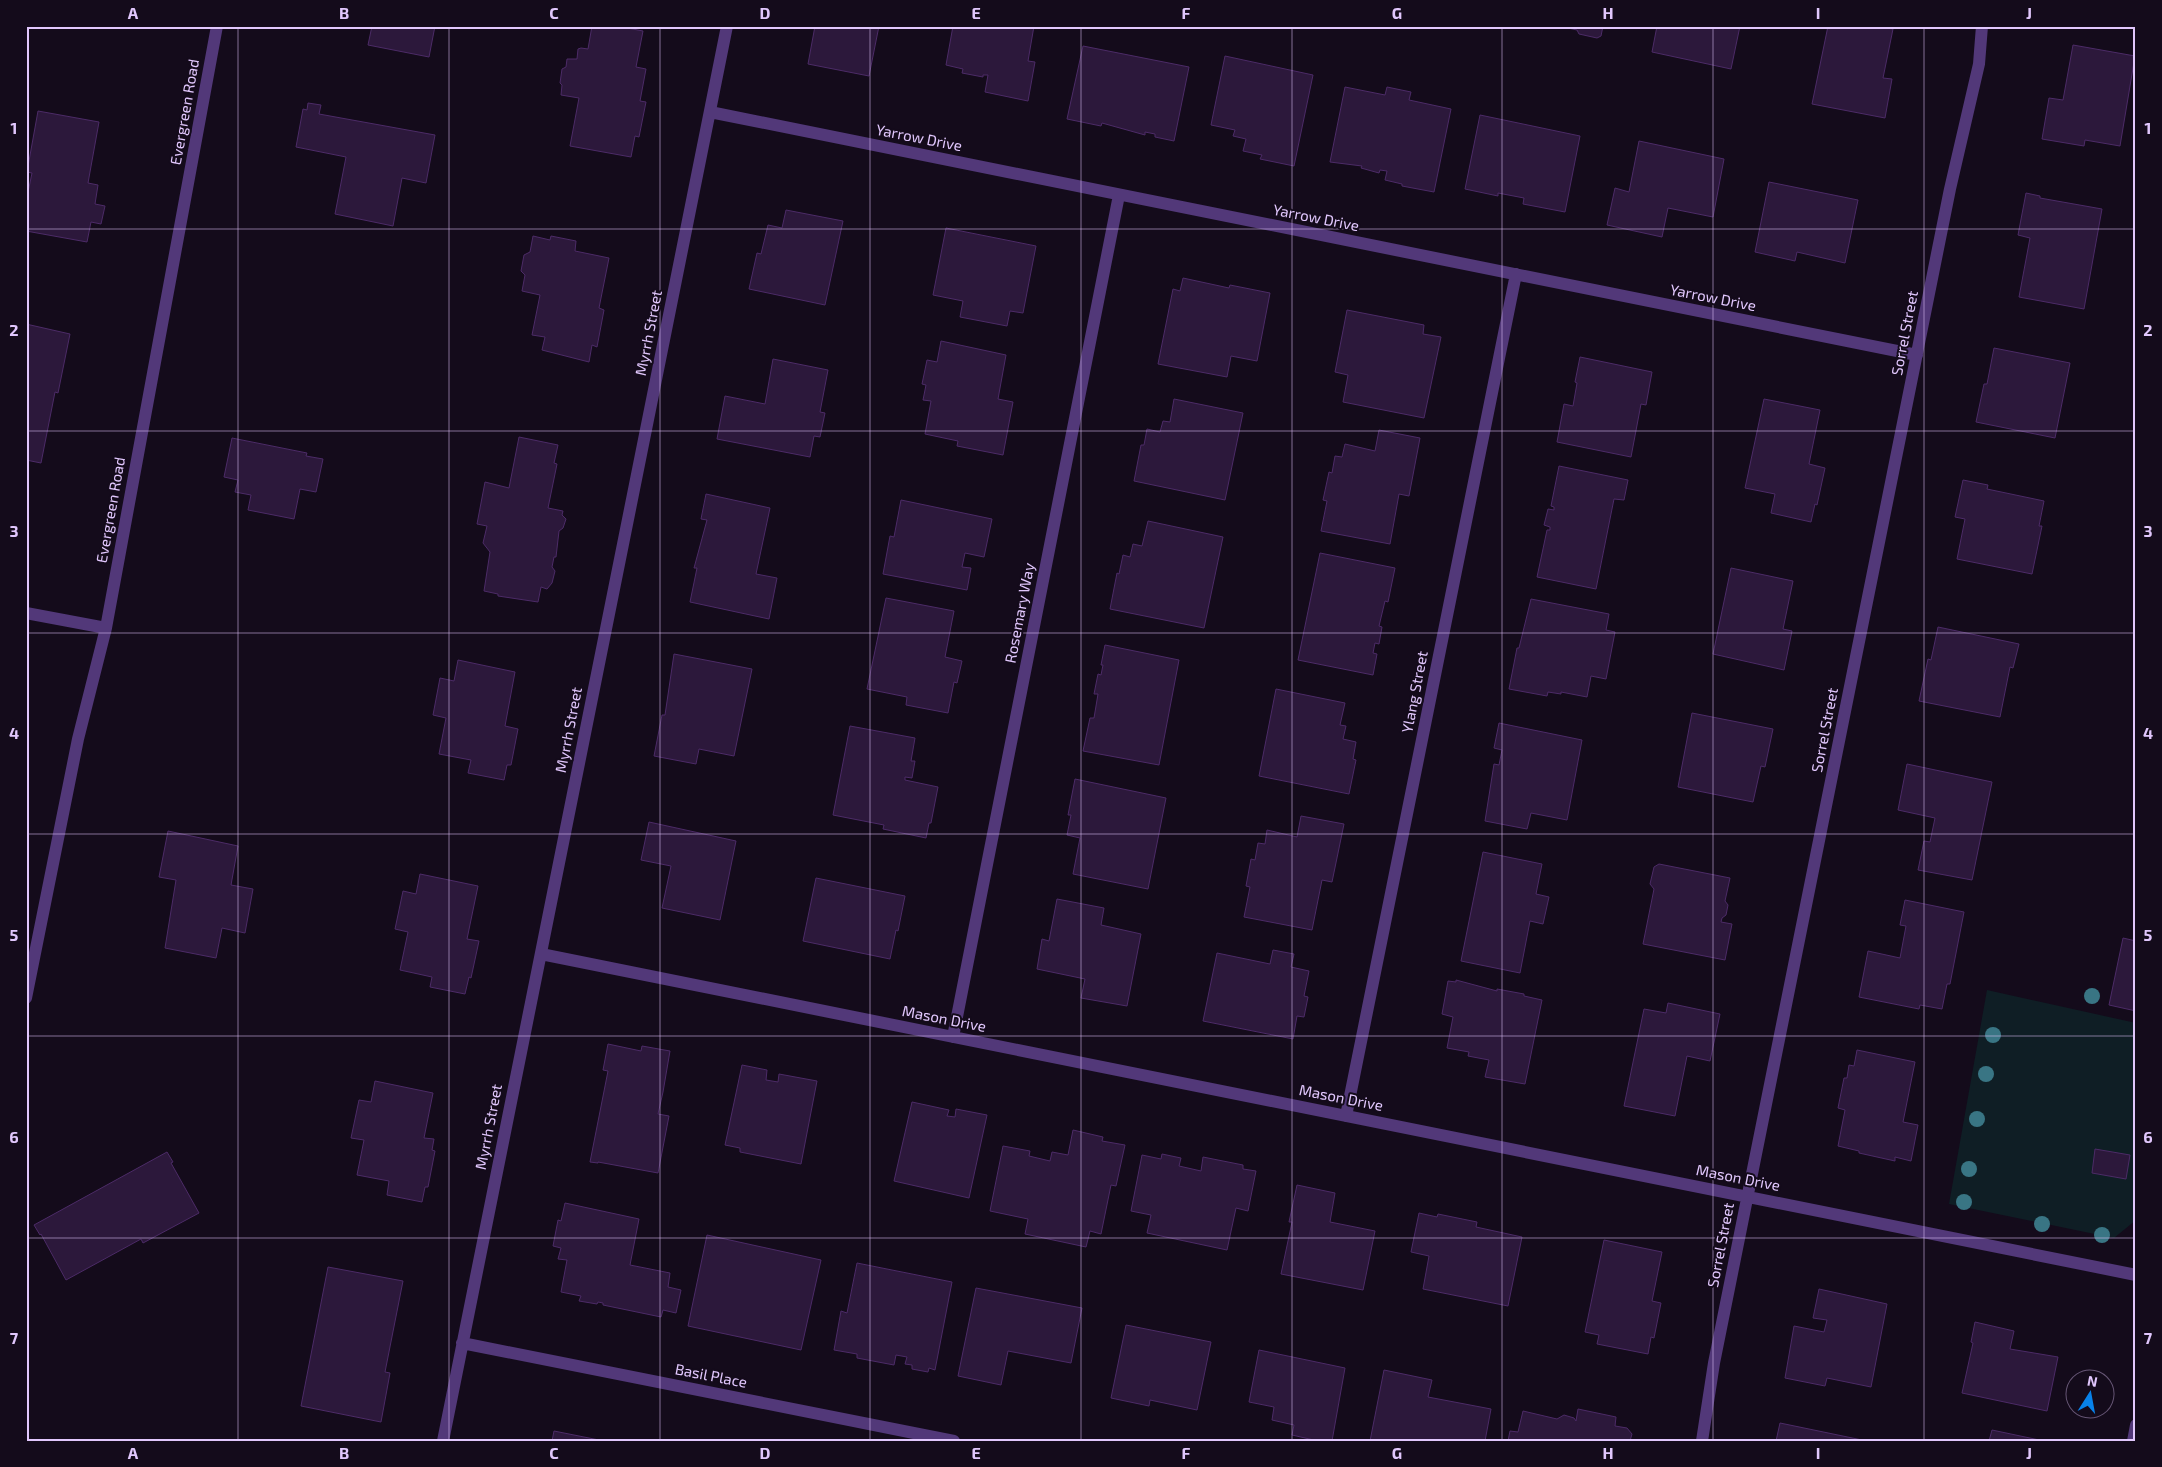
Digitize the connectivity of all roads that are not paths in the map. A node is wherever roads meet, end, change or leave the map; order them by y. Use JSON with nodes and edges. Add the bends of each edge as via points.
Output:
{"nodes":[{"id":1,"x":217,"y":26,"type":"edge"},
{"id":2,"x":727,"y":26,"type":"edge"},
{"id":3,"x":1982,"y":26,"type":"edge"},
{"id":4,"x":710,"y":112,"type":"junction"},
{"id":5,"x":1119,"y":195,"type":"junction"},
{"id":6,"x":1516,"y":274,"type":"junction"},
{"id":7,"x":1917,"y":355,"type":"junction"},
{"id":8,"x":26,"y":613,"type":"edge"},
{"id":9,"x":106,"y":628,"type":"junction"},
{"id":10,"x":541,"y":954,"type":"junction"},
{"id":11,"x":26,"y":998,"type":"edge"},
{"id":12,"x":953,"y":1037,"type":"junction"},
{"id":13,"x":1346,"y":1116,"type":"junction"},
{"id":14,"x":1747,"y":1197,"type":"junction"},
{"id":15,"x":2136,"y":1274,"type":"edge"},
{"id":16,"x":462,"y":1343,"type":"junction"},
{"id":17,"x":2136,"y":1425,"type":"edge"},
{"id":18,"x":443,"y":1441,"type":"edge"},
{"id":19,"x":954,"y":1441,"type":"edge"},
{"id":20,"x":1702,"y":1441,"type":"edge"},
{"id":21,"x":2133,"y":1441,"type":"edge"}],
"edges":[{"from":1,"to":9,"type":"street","name":"Evergreen Road"},
{"from":2,"to":4,"type":"street","name":"Myrrh Street"},
{"from":3,"to":7,"type":"street","name":"Sorrel Street","via":[[1979,64]]},
{"from":4,"to":5,"type":"street","name":"Yarrow Drive"},
{"from":4,"to":10,"type":"street","name":"Myrrh Street"},
{"from":5,"to":6,"type":"street","name":"Yarrow Drive"},
{"from":5,"to":12,"type":"street","name":"Rosemary Way"},
{"from":6,"to":7,"type":"street","name":"Yarrow Drive"},
{"from":6,"to":13,"type":"street","name":"Ylang Street"},
{"from":7,"to":14,"type":"street","name":"Sorrel Street"},
{"from":8,"to":9,"type":"street"},
{"from":9,"to":11,"type":"street","name":"Evergreen Road","via":[[78,739]]},
{"from":10,"to":12,"type":"street","name":"Mason Drive"},
{"from":10,"to":16,"type":"street","name":"Myrrh Street"},
{"from":12,"to":13,"type":"street","name":"Mason Drive"},
{"from":13,"to":14,"type":"street","name":"Mason Drive"},
{"from":14,"to":15,"type":"street","name":"Mason Drive"},
{"from":14,"to":20,"type":"street","name":"Sorrel Street"},
{"from":16,"to":18,"type":"street","name":"Myrrh Street"},
{"from":16,"to":19,"type":"street","name":"Basil Place"},
{"from":17,"to":21,"type":"street"}]}
